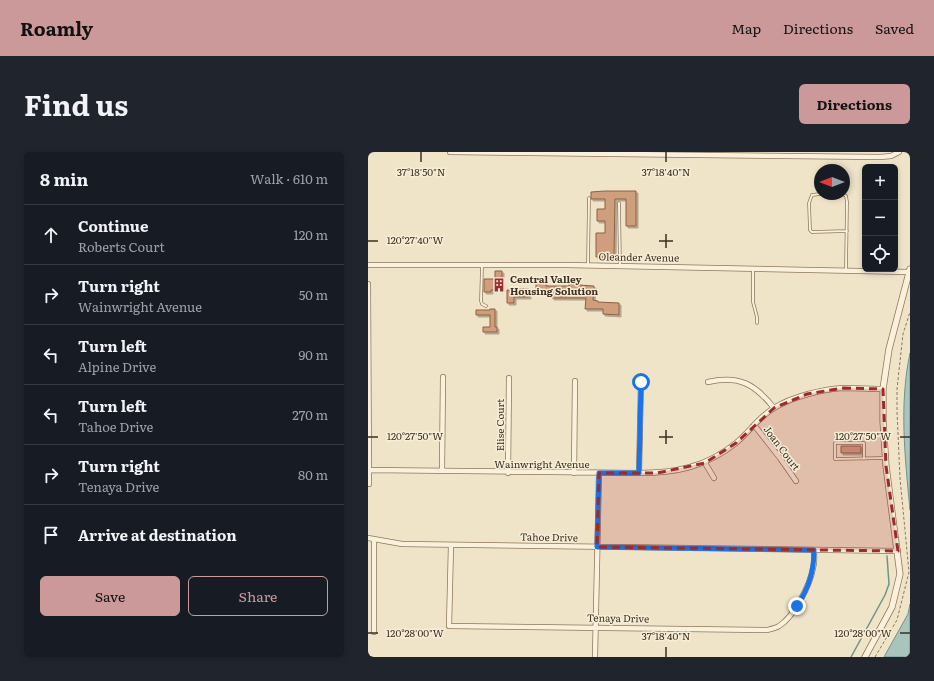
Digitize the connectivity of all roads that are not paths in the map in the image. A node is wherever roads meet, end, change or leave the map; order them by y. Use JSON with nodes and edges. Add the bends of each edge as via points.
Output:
{"nodes":[{"id":1,"x":450,"y":152,"type":"edge"},
{"id":2,"x":509,"y":152,"type":"edge"},
{"id":3,"x":899,"y":152,"type":"edge"},
{"id":4,"x":578,"y":153,"type":"edge"},
{"id":5,"x":646,"y":153,"type":"edge"},
{"id":6,"x":714,"y":153,"type":"edge"},
{"id":7,"x":784,"y":154,"type":"edge"},
{"id":8,"x":847,"y":154,"type":"edge"},
{"id":9,"x":814,"y":195,"type":"edge"},
{"id":10,"x":589,"y":198,"type":"dead end"},
{"id":11,"x":847,"y":200,"type":"edge"},
{"id":12,"x":619,"y":203,"type":"dead end"},
{"id":13,"x":847,"y":231,"type":"junction"},
{"id":14,"x":482,"y":264,"type":"junction"},
{"id":15,"x":368,"y":265,"type":"edge"},
{"id":16,"x":588,"y":266,"type":"junction"},
{"id":17,"x":620,"y":266,"type":"junction"},
{"id":18,"x":753,"y":268,"type":"junction"},
{"id":19,"x":846,"y":270,"type":"junction"},
{"id":20,"x":910,"y":270,"type":"edge"},
{"id":21,"x":368,"y":284,"type":"edge"},
{"id":22,"x":486,"y":306,"type":"dead end"},
{"id":23,"x":757,"y":323,"type":"dead end"},
{"id":24,"x":443,"y":377,"type":"dead end"},
{"id":25,"x":509,"y":378,"type":"dead end"},
{"id":26,"x":575,"y":381,"type":"dead end"},
{"id":27,"x":641,"y":382,"type":"dead end"},
{"id":28,"x":708,"y":382,"type":"dead end"},
{"id":29,"x":883,"y":389,"type":"junction"},
{"id":30,"x":774,"y":408,"type":"junction"},
{"id":31,"x":754,"y":425,"type":"junction"},
{"id":32,"x":886,"y":458,"type":"junction"},
{"id":33,"x":864,"y":459,"type":"junction"},
{"id":34,"x":705,"y":463,"type":"junction"},
{"id":35,"x":368,"y":470,"type":"edge"},
{"id":36,"x":442,"y":471,"type":"junction"},
{"id":37,"x":508,"y":472,"type":"junction"},
{"id":38,"x":574,"y":473,"type":"junction"},
{"id":39,"x":599,"y":473,"type":"junction"},
{"id":40,"x":639,"y":473,"type":"junction"},
{"id":41,"x":714,"y":478,"type":"dead end"},
{"id":42,"x":796,"y":481,"type":"dead end"},
{"id":43,"x":369,"y":484,"type":"edge"},
{"id":44,"x":368,"y":538,"type":"edge"},
{"id":45,"x":374,"y":539,"type":"junction"},
{"id":46,"x":451,"y":545,"type":"junction"},
{"id":47,"x":597,"y":547,"type":"junction"},
{"id":48,"x":814,"y":550,"type":"junction"},
{"id":49,"x":898,"y":551,"type":"junction"},
{"id":50,"x":596,"y":627,"type":"junction"},
{"id":51,"x":374,"y":632,"type":"dead end"},
{"id":52,"x":595,"y":657,"type":"edge"},
{"id":53,"x":865,"y":657,"type":"edge"}],
"edges":[{"from":1,"to":2,"type":"street"},
{"from":2,"to":4,"type":"street"},
{"from":3,"to":8,"type":"street","via":[[880,157]]},
{"from":4,"to":5,"type":"street"},
{"from":5,"to":6,"type":"street"},
{"from":6,"to":7,"type":"street"},
{"from":7,"to":8,"type":"street"},
{"from":9,"to":13,"type":"lane","via":[[809,203],[810,230]]},
{"from":10,"to":16,"type":"lane"},
{"from":11,"to":13,"type":"lane"},
{"from":12,"to":17,"type":"lane"},
{"from":13,"to":19,"type":"lane"},
{"from":14,"to":15,"type":"street","name":"Oleander Avenue"},
{"from":14,"to":16,"type":"street","name":"Oleander Avenue"},
{"from":14,"to":22,"type":"lane","via":[[481,301]]},
{"from":16,"to":17,"type":"street","name":"Oleander Avenue"},
{"from":17,"to":18,"type":"street","name":"Oleander Avenue"},
{"from":18,"to":19,"type":"street","name":"Oleander Avenue"},
{"from":18,"to":23,"type":"lane","via":[[753,302]]},
{"from":19,"to":20,"type":"street","name":"Oleander Avenue"},
{"from":20,"to":29,"type":"street","via":[[889,349]]},
{"from":21,"to":35,"type":"street"},
{"from":24,"to":36,"type":"street"},
{"from":25,"to":37,"type":"street","name":"Elise Court"},
{"from":26,"to":38,"type":"street"},
{"from":27,"to":40,"type":"street"},
{"from":28,"to":30,"type":"street","via":[[721,379],[748,385],[764,395]]},
{"from":29,"to":30,"type":"street","name":"Wainwright Avenue","via":[[843,388],[807,394]]},
{"from":29,"to":32,"type":"street"},
{"from":30,"to":31,"type":"street","name":"Wainwright Avenue"},
{"from":31,"to":34,"type":"street","name":"Wainwright Avenue","via":[[736,443]]},
{"from":31,"to":42,"type":"street","name":"Joan Court"},
{"from":32,"to":33,"type":"lane"},
{"from":32,"to":49,"type":"street"},
{"from":33,"to":33,"type":"lane","via":[[835,459],[835,443],[864,443]]},
{"from":34,"to":40,"type":"street","name":"Wainwright Avenue","via":[[678,471]]},
{"from":34,"to":41,"type":"street"},
{"from":35,"to":36,"type":"street","name":"Wainwright Avenue"},
{"from":35,"to":43,"type":"street"},
{"from":36,"to":37,"type":"street","name":"Wainwright Avenue"},
{"from":37,"to":38,"type":"street","name":"Wainwright Avenue"},
{"from":38,"to":39,"type":"street","name":"Wainwright Avenue"},
{"from":39,"to":40,"type":"street","name":"Wainwright Avenue"},
{"from":39,"to":47,"type":"street"},
{"from":44,"to":45,"type":"street","name":"Tahoe Drive"},
{"from":45,"to":46,"type":"street","name":"Tahoe Drive","via":[[402,544]]},
{"from":45,"to":51,"type":"street"},
{"from":46,"to":47,"type":"street","name":"Tahoe Drive"},
{"from":46,"to":50,"type":"street","name":"Tenaya Drive","via":[[450,626]]},
{"from":47,"to":48,"type":"street","name":"Tahoe Drive"},
{"from":47,"to":50,"type":"street"},
{"from":48,"to":49,"type":"street","name":"Tahoe Drive"},
{"from":48,"to":50,"type":"street","name":"Tenaya Drive","via":[[814,567],[806,589],[788,619],[779,627],[767,630]]},
{"from":49,"to":53,"type":"street","via":[[900,574],[892,607]]},
{"from":50,"to":52,"type":"street"}]}
